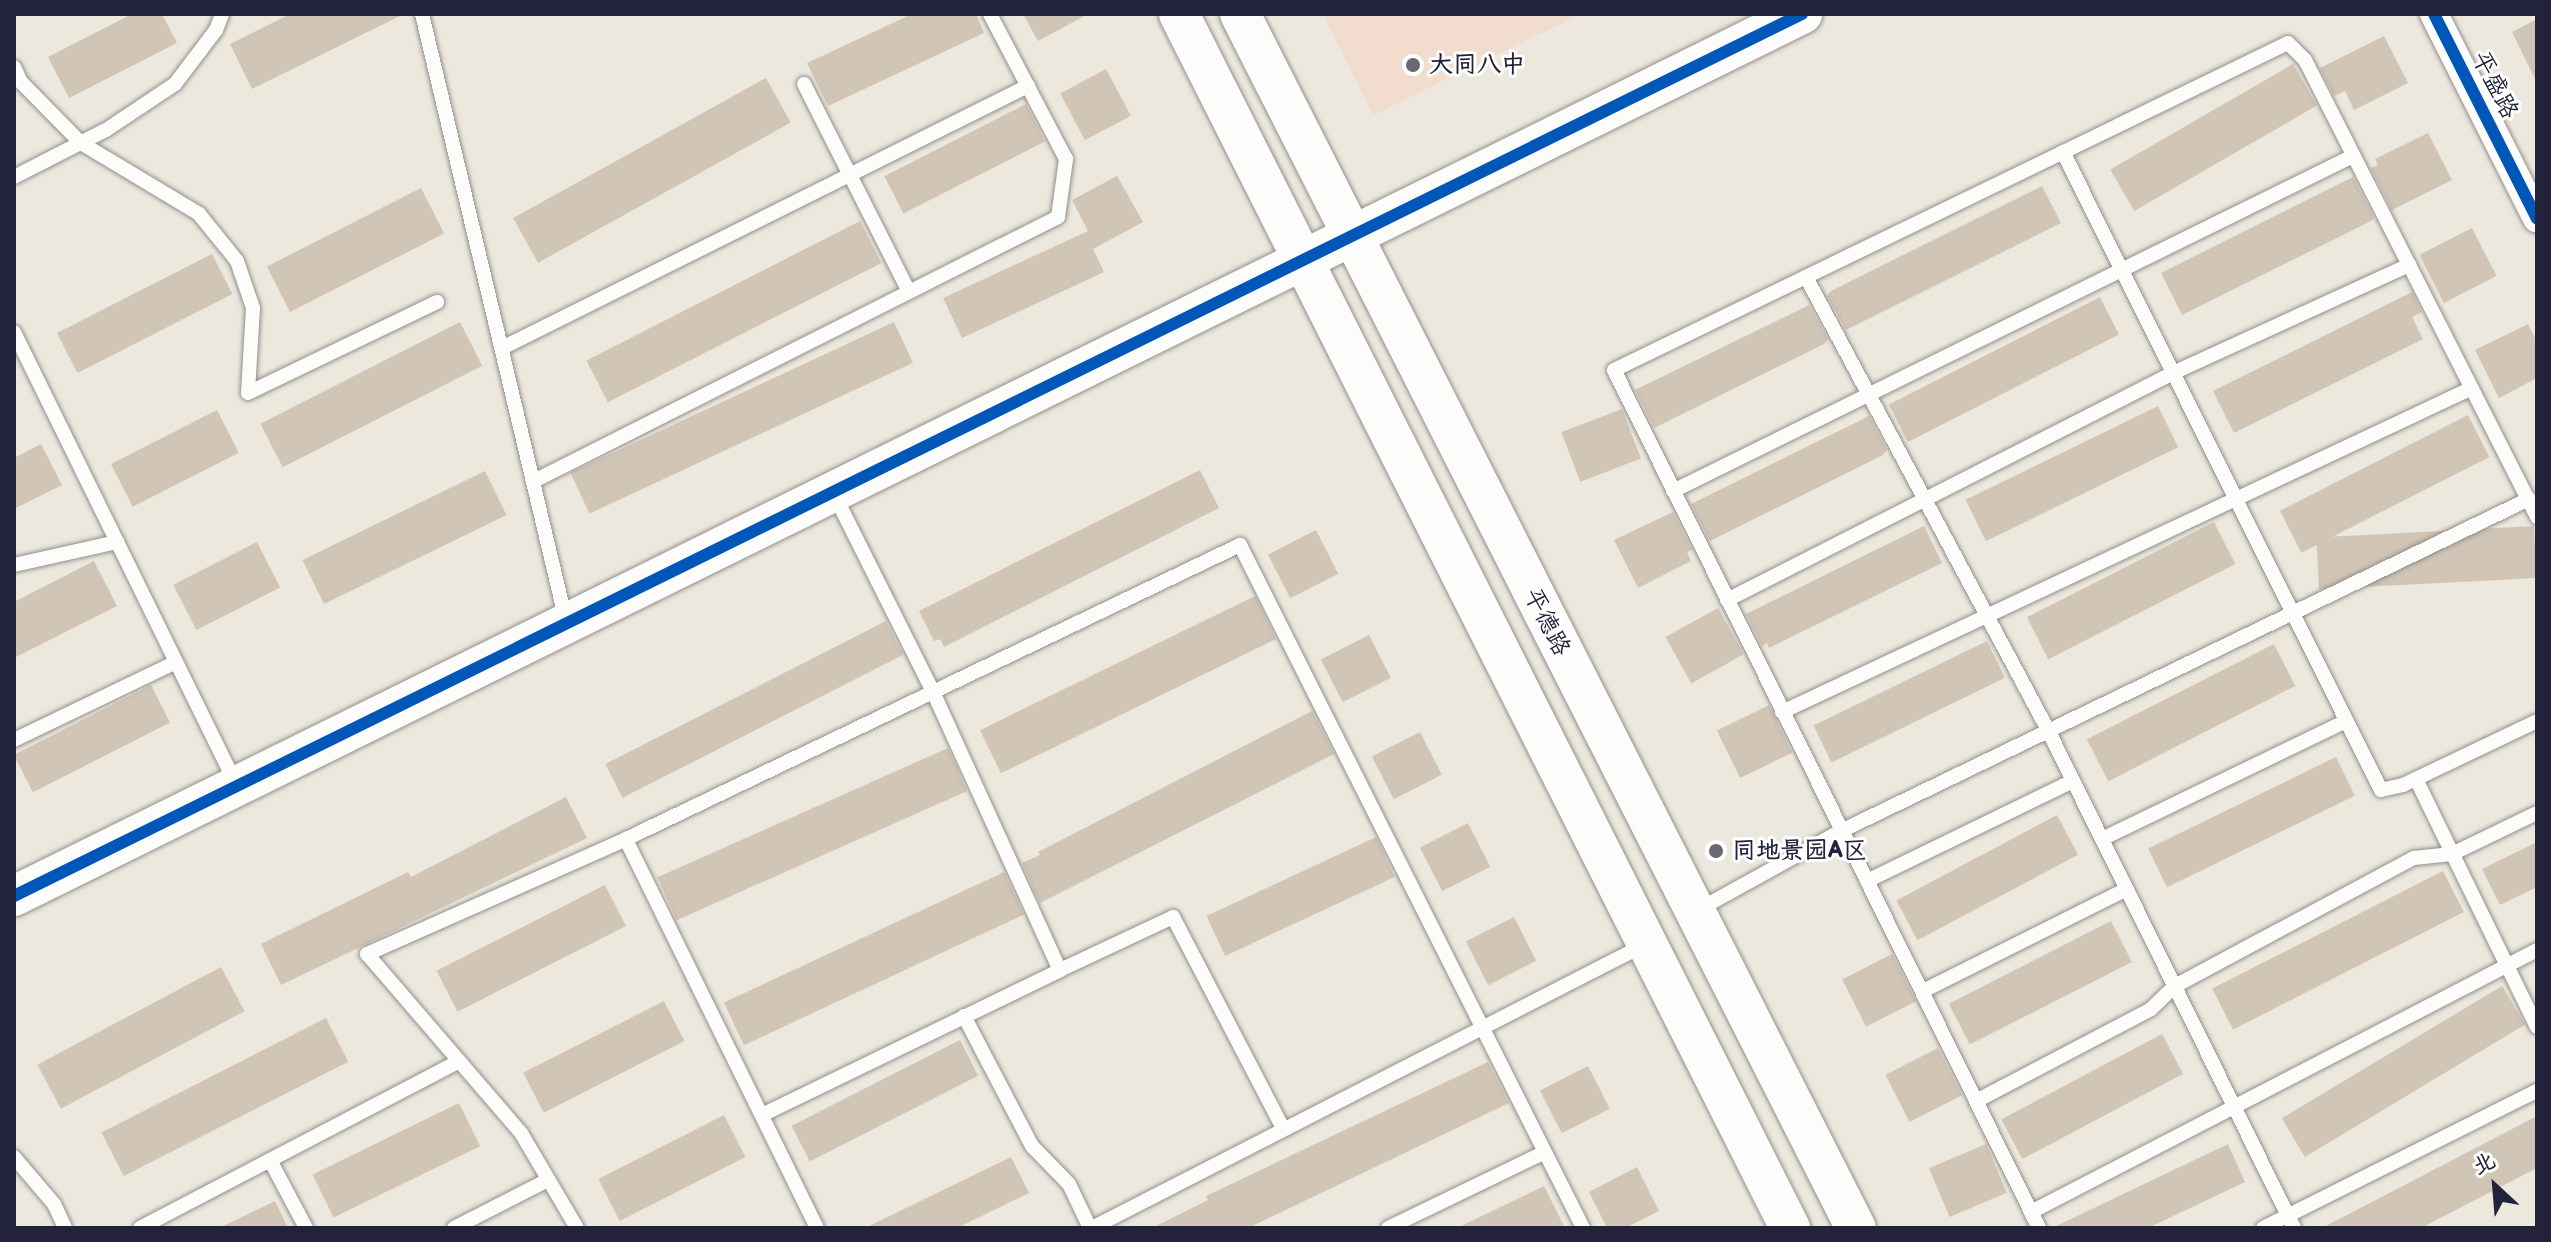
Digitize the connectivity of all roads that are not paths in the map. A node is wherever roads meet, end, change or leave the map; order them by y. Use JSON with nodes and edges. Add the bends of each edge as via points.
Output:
{"nodes":[{"id":1,"x":222,"y":14,"type":"edge"},
{"id":2,"x":422,"y":14,"type":"edge"},
{"id":3,"x":990,"y":14,"type":"edge"},
{"id":4,"x":1179,"y":14,"type":"edge"},
{"id":5,"x":1240,"y":14,"type":"edge"},
{"id":6,"x":1802,"y":14,"type":"edge"},
{"id":7,"x":2434,"y":14,"type":"edge"},
{"id":8,"x":14,"y":67,"type":"edge"},
{"id":9,"x":804,"y":84,"type":"dead end"},
{"id":10,"x":1028,"y":86,"type":"junction"},
{"id":11,"x":81,"y":143,"type":"junction"},
{"id":12,"x":2063,"y":152,"type":"junction"},
{"id":13,"x":2353,"y":156,"type":"junction"},
{"id":14,"x":847,"y":176,"type":"junction"},
{"id":15,"x":14,"y":177,"type":"edge"},
{"id":16,"x":2537,"y":219,"type":"edge"},
{"id":17,"x":1349,"y":235,"type":"junction"},
{"id":18,"x":1302,"y":258,"type":"junction"},
{"id":19,"x":2409,"y":265,"type":"junction"},
{"id":20,"x":2119,"y":267,"type":"junction"},
{"id":21,"x":1806,"y":277,"type":"junction"},
{"id":22,"x":908,"y":290,"type":"junction"},
{"id":23,"x":437,"y":302,"type":"dead end"},
{"id":24,"x":14,"y":332,"type":"edge"},
{"id":25,"x":502,"y":348,"type":"junction"},
{"id":26,"x":2173,"y":373,"type":"junction"},
{"id":27,"x":2472,"y":388,"type":"junction"},
{"id":28,"x":1866,"y":396,"type":"junction"},
{"id":29,"x":534,"y":481,"type":"junction"},
{"id":30,"x":832,"y":490,"type":"junction"},
{"id":31,"x":1673,"y":491,"type":"junction"},
{"id":32,"x":2529,"y":499,"type":"junction"},
{"id":33,"x":1923,"y":500,"type":"junction"},
{"id":34,"x":2237,"y":501,"type":"junction"},
{"id":35,"x":2537,"y":517,"type":"edge"},
{"id":36,"x":117,"y":542,"type":"junction"},
{"id":37,"x":14,"y":565,"type":"edge"},
{"id":38,"x":1727,"y":600,"type":"junction"},
{"id":39,"x":2293,"y":614,"type":"junction"},
{"id":40,"x":1985,"y":615,"type":"junction"},
{"id":41,"x":566,"y":622,"type":"junction"},
{"id":42,"x":176,"y":662,"type":"junction"},
{"id":43,"x":934,"y":694,"type":"junction"},
{"id":44,"x":1782,"y":712,"type":"junction"},
{"id":45,"x":2346,"y":721,"type":"junction"},
{"id":46,"x":2537,"y":721,"type":"edge"},
{"id":47,"x":2049,"y":732,"type":"junction"},
{"id":48,"x":14,"y":740,"type":"edge"},
{"id":49,"x":2416,"y":779,"type":"junction"},
{"id":50,"x":2073,"y":781,"type":"junction"},
{"id":51,"x":236,"y":785,"type":"junction"},
{"id":52,"x":2537,"y":813,"type":"edge"},
{"id":53,"x":1841,"y":831,"type":"junction"},
{"id":54,"x":626,"y":839,"type":"junction"},
{"id":55,"x":2102,"y":839,"type":"junction"},
{"id":56,"x":2452,"y":854,"type":"junction"},
{"id":57,"x":1867,"y":881,"type":"junction"},
{"id":58,"x":2127,"y":889,"type":"junction"},
{"id":59,"x":14,"y":896,"type":"edge"},
{"id":60,"x":1695,"y":911,"type":"junction"},
{"id":61,"x":1647,"y":944,"type":"junction"},
{"id":62,"x":2537,"y":950,"type":"edge"},
{"id":63,"x":2506,"y":965,"type":"junction"},
{"id":64,"x":1060,"y":970,"type":"junction"},
{"id":65,"x":2175,"y":986,"type":"junction"},
{"id":66,"x":1923,"y":991,"type":"junction"},
{"id":67,"x":964,"y":1016,"type":"junction"},
{"id":68,"x":1482,"y":1024,"type":"junction"},
{"id":69,"x":2537,"y":1027,"type":"edge"},
{"id":70,"x":459,"y":1061,"type":"junction"},
{"id":71,"x":2537,"y":1091,"type":"edge"},
{"id":72,"x":1978,"y":1100,"type":"junction"},
{"id":73,"x":2233,"y":1104,"type":"junction"},
{"id":74,"x":762,"y":1115,"type":"junction"},
{"id":75,"x":1283,"y":1128,"type":"junction"},
{"id":76,"x":1545,"y":1152,"type":"junction"},
{"id":77,"x":15,"y":1159,"type":"edge"},
{"id":78,"x":270,"y":1160,"type":"junction"},
{"id":79,"x":548,"y":1180,"type":"junction"},
{"id":80,"x":2031,"y":1212,"type":"junction"},
{"id":81,"x":2291,"y":1222,"type":"edge"},
{"id":82,"x":65,"y":1228,"type":"edge"},
{"id":83,"x":140,"y":1228,"type":"edge"},
{"id":84,"x":306,"y":1228,"type":"edge"},
{"id":85,"x":454,"y":1228,"type":"edge"},
{"id":86,"x":577,"y":1228,"type":"edge"},
{"id":87,"x":817,"y":1228,"type":"edge"},
{"id":88,"x":1091,"y":1228,"type":"edge"},
{"id":89,"x":1388,"y":1228,"type":"edge"},
{"id":90,"x":1583,"y":1228,"type":"edge"},
{"id":91,"x":1790,"y":1228,"type":"edge"},
{"id":92,"x":1856,"y":1228,"type":"edge"},
{"id":93,"x":2039,"y":1228,"type":"edge"},
{"id":94,"x":2263,"y":1228,"type":"edge"}],
"edges":[{"from":1,"to":11,"type":"lane","via":[[175,84]]},
{"from":2,"to":25,"type":"lane"},
{"from":3,"to":10,"type":"lane"},
{"from":4,"to":18,"type":"main road"},
{"from":5,"to":17,"type":"main road","name":"平德路"},
{"from":6,"to":17,"type":"main road"},
{"from":7,"to":16,"type":"street","name":"平盛路"},
{"from":8,"to":11,"type":"lane","via":[[21,82]]},
{"from":9,"to":14,"type":"lane"},
{"from":10,"to":14,"type":"lane"},
{"from":10,"to":22,"type":"lane","via":[[1066,159],[1058,217]]},
{"from":11,"to":15,"type":"lane"},
{"from":11,"to":23,"type":"lane","via":[[199,214],[237,261],[253,308],[248,393]]},
{"from":12,"to":13,"type":"lane","via":[[2288,43],[2305,60]]},
{"from":12,"to":20,"type":"lane"},
{"from":12,"to":21,"type":"lane"},
{"from":13,"to":19,"type":"lane"},
{"from":13,"to":20,"type":"lane"},
{"from":14,"to":22,"type":"lane"},
{"from":14,"to":25,"type":"lane"},
{"from":17,"to":18,"type":"main road"},
{"from":17,"to":60,"type":"main road","name":"平德路"},
{"from":18,"to":30,"type":"main road"},
{"from":18,"to":61,"type":"main road"},
{"from":19,"to":26,"type":"lane"},
{"from":19,"to":27,"type":"lane"},
{"from":20,"to":26,"type":"lane"},
{"from":20,"to":28,"type":"lane"},
{"from":21,"to":28,"type":"lane"},
{"from":21,"to":31,"type":"lane","via":[[1614,370]]},
{"from":22,"to":29,"type":"lane"},
{"from":24,"to":36,"type":"lane"},
{"from":25,"to":29,"type":"lane"},
{"from":26,"to":33,"type":"lane"},
{"from":26,"to":34,"type":"lane"},
{"from":27,"to":32,"type":"lane"},
{"from":27,"to":34,"type":"lane"},
{"from":28,"to":31,"type":"lane"},
{"from":28,"to":33,"type":"lane"},
{"from":29,"to":41,"type":"lane"},
{"from":30,"to":41,"type":"main road"},
{"from":30,"to":43,"type":"lane"},
{"from":31,"to":38,"type":"lane"},
{"from":32,"to":35,"type":"lane"},
{"from":32,"to":39,"type":"lane"},
{"from":33,"to":38,"type":"lane"},
{"from":33,"to":40,"type":"lane"},
{"from":34,"to":39,"type":"lane"},
{"from":34,"to":40,"type":"lane"},
{"from":36,"to":37,"type":"lane"},
{"from":36,"to":42,"type":"lane"},
{"from":38,"to":44,"type":"lane"},
{"from":39,"to":45,"type":"lane"},
{"from":39,"to":47,"type":"lane"},
{"from":40,"to":44,"type":"lane"},
{"from":40,"to":47,"type":"lane"},
{"from":41,"to":51,"type":"main road"},
{"from":42,"to":48,"type":"lane"},
{"from":42,"to":51,"type":"lane"},
{"from":43,"to":54,"type":"lane"},
{"from":43,"to":64,"type":"lane"},
{"from":43,"to":68,"type":"lane","via":[[1240,545]]},
{"from":44,"to":53,"type":"lane"},
{"from":45,"to":49,"type":"lane","via":[[2381,790]]},
{"from":45,"to":55,"type":"lane"},
{"from":46,"to":49,"type":"lane"},
{"from":47,"to":50,"type":"lane"},
{"from":47,"to":53,"type":"lane"},
{"from":49,"to":56,"type":"lane"},
{"from":50,"to":55,"type":"lane"},
{"from":50,"to":57,"type":"lane"},
{"from":51,"to":59,"type":"main road"},
{"from":52,"to":56,"type":"lane"},
{"from":53,"to":57,"type":"lane"},
{"from":53,"to":60,"type":"lane"},
{"from":54,"to":70,"type":"lane","via":[[367,954]]},
{"from":54,"to":74,"type":"lane"},
{"from":55,"to":58,"type":"lane"},
{"from":56,"to":63,"type":"lane"},
{"from":56,"to":65,"type":"lane","via":[[2414,858]]},
{"from":57,"to":66,"type":"lane"},
{"from":58,"to":65,"type":"lane"},
{"from":58,"to":66,"type":"lane"},
{"from":60,"to":92,"type":"main road","name":"平德路"},
{"from":61,"to":68,"type":"lane"},
{"from":61,"to":91,"type":"main road"},
{"from":62,"to":63,"type":"lane"},
{"from":63,"to":69,"type":"lane"},
{"from":63,"to":73,"type":"lane"},
{"from":64,"to":67,"type":"lane"},
{"from":64,"to":75,"type":"lane","via":[[1173,917]]},
{"from":65,"to":72,"type":"lane","via":[[2151,1009]]},
{"from":65,"to":73,"type":"lane"},
{"from":66,"to":72,"type":"lane"},
{"from":67,"to":74,"type":"lane"},
{"from":67,"to":88,"type":"lane","via":[[1032,1146],[1069,1184]]},
{"from":68,"to":75,"type":"lane"},
{"from":68,"to":76,"type":"lane"},
{"from":70,"to":78,"type":"lane"},
{"from":70,"to":79,"type":"lane","via":[[521,1133]]},
{"from":71,"to":81,"type":"lane"},
{"from":72,"to":80,"type":"lane"},
{"from":73,"to":80,"type":"lane"},
{"from":73,"to":81,"type":"lane"},
{"from":74,"to":87,"type":"lane"},
{"from":75,"to":88,"type":"lane"},
{"from":76,"to":89,"type":"lane"},
{"from":76,"to":90,"type":"lane"},
{"from":77,"to":82,"type":"lane","via":[[54,1204]]},
{"from":78,"to":83,"type":"lane"},
{"from":78,"to":84,"type":"lane"},
{"from":79,"to":85,"type":"lane"},
{"from":79,"to":86,"type":"lane"},
{"from":80,"to":93,"type":"lane"},
{"from":81,"to":94,"type":"lane"}]}
